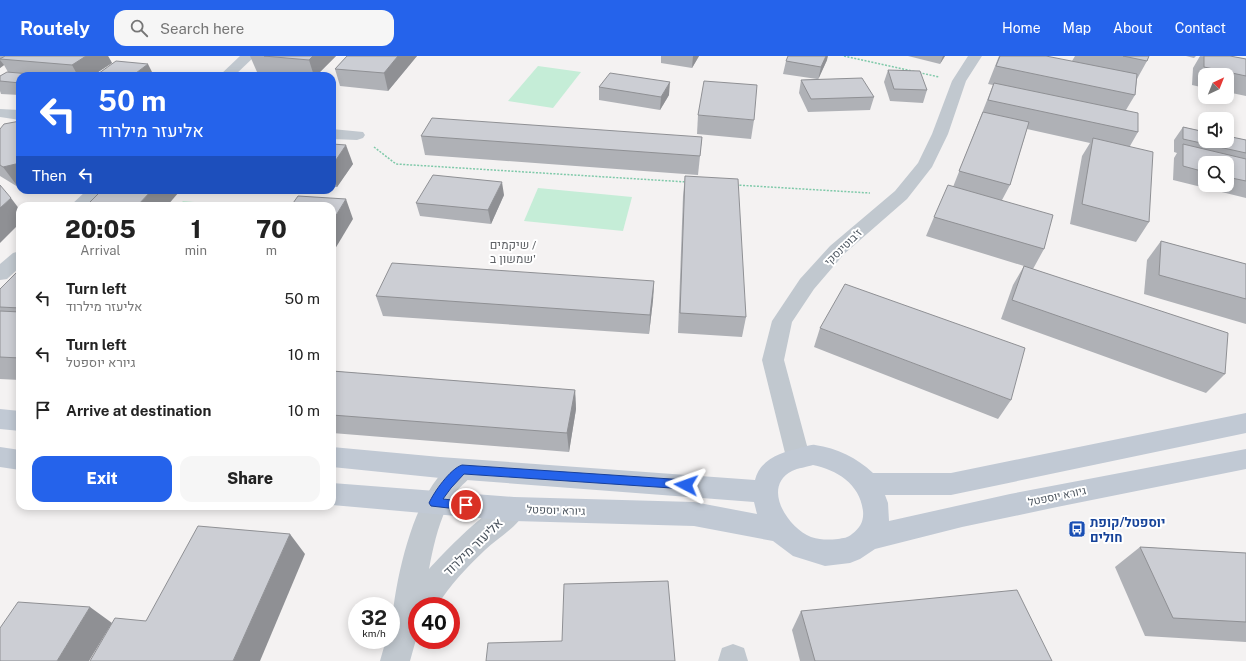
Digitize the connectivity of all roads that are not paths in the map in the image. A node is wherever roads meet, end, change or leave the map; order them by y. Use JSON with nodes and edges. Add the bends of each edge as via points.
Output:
{"nodes":[{"id":1,"x":248,"y":56,"type":"edge"},
{"id":2,"x":975,"y":56,"type":"edge"},
{"id":3,"x":230,"y":72,"type":"edge"},
{"id":4,"x":0,"y":113,"type":"edge"},
{"id":5,"x":16,"y":115,"type":"edge"},
{"id":6,"x":336,"y":134,"type":"edge"},
{"id":7,"x":357,"y":135,"type":"road end"},
{"id":8,"x":92,"y":194,"type":"edge"},
{"id":9,"x":84,"y":202,"type":"edge"},
{"id":10,"x":16,"y":260,"type":"edge"},
{"id":11,"x":0,"y":274,"type":"edge"},
{"id":12,"x":0,"y":419,"type":"edge"},
{"id":13,"x":16,"y":421,"type":"edge"},
{"id":14,"x":1246,"y":423,"type":"edge"},
{"id":15,"x":798,"y":456,"type":"junction"},
{"id":16,"x":336,"y":457,"type":"edge"},
{"id":17,"x":0,"y":458,"type":"edge"},
{"id":18,"x":1246,"y":459,"type":"edge"},
{"id":19,"x":16,"y":460,"type":"edge"},
{"id":20,"x":462,"y":470,"type":"junction"},
{"id":21,"x":867,"y":484,"type":"junction"},
{"id":22,"x":765,"y":492,"type":"junction"},
{"id":23,"x":336,"y":494,"type":"edge"},
{"id":24,"x":435,"y":503,"type":"junction"},
{"id":25,"x":514,"y":509,"type":"junction"},
{"id":26,"x":780,"y":530,"type":"junction"},
{"id":27,"x":869,"y":538,"type":"junction"},
{"id":28,"x":425,"y":597,"type":"edge"},
{"id":29,"x":405,"y":636,"type":"edge"}],
"edges":[{"from":1,"to":3,"type":"street"},
{"from":2,"to":15,"type":"street","name":"ז'בוטינסקי","via":[[959,81],[926,164],[901,195],[837,250],[807,284],[782,320],[772,360]]},
{"from":4,"to":5,"type":"street"},
{"from":6,"to":7,"type":"street"},
{"from":8,"to":9,"type":"street"},
{"from":10,"to":11,"type":"street"},
{"from":12,"to":13,"type":"street"},
{"from":14,"to":21,"type":"street","via":[[951,484]]},
{"from":15,"to":21,"type":"street","via":[[813,455],[843,464],[856,472]]},
{"from":15,"to":22,"type":"street","via":[[785,461],[775,469],[768,479]]},
{"from":16,"to":20,"type":"street"},
{"from":17,"to":19,"type":"street"},
{"from":18,"to":27,"type":"street","name":"גיורא יוספטל","via":[[932,521]]},
{"from":20,"to":22,"type":"street"},
{"from":20,"to":24,"type":"street","via":[[447,484]]},
{"from":21,"to":27,"type":"street","via":[[874,497],[877,512],[876,525]]},
{"from":22,"to":26,"type":"street","via":[[770,518]]},
{"from":23,"to":24,"type":"street","name":"גיורא יוספטל"},
{"from":24,"to":25,"type":"street","name":"גיורא יוספטל"},
{"from":24,"to":29,"type":"street","via":[[420,545]]},
{"from":25,"to":26,"type":"street","name":"גיורא יוספטל","via":[[694,514]]},
{"from":25,"to":28,"type":"street","name":"אליעזר מילרוד","via":[[454,562]]},
{"from":26,"to":27,"type":"street","via":[[793,541],[809,549],[826,553],[843,552],[858,547]]}]}
